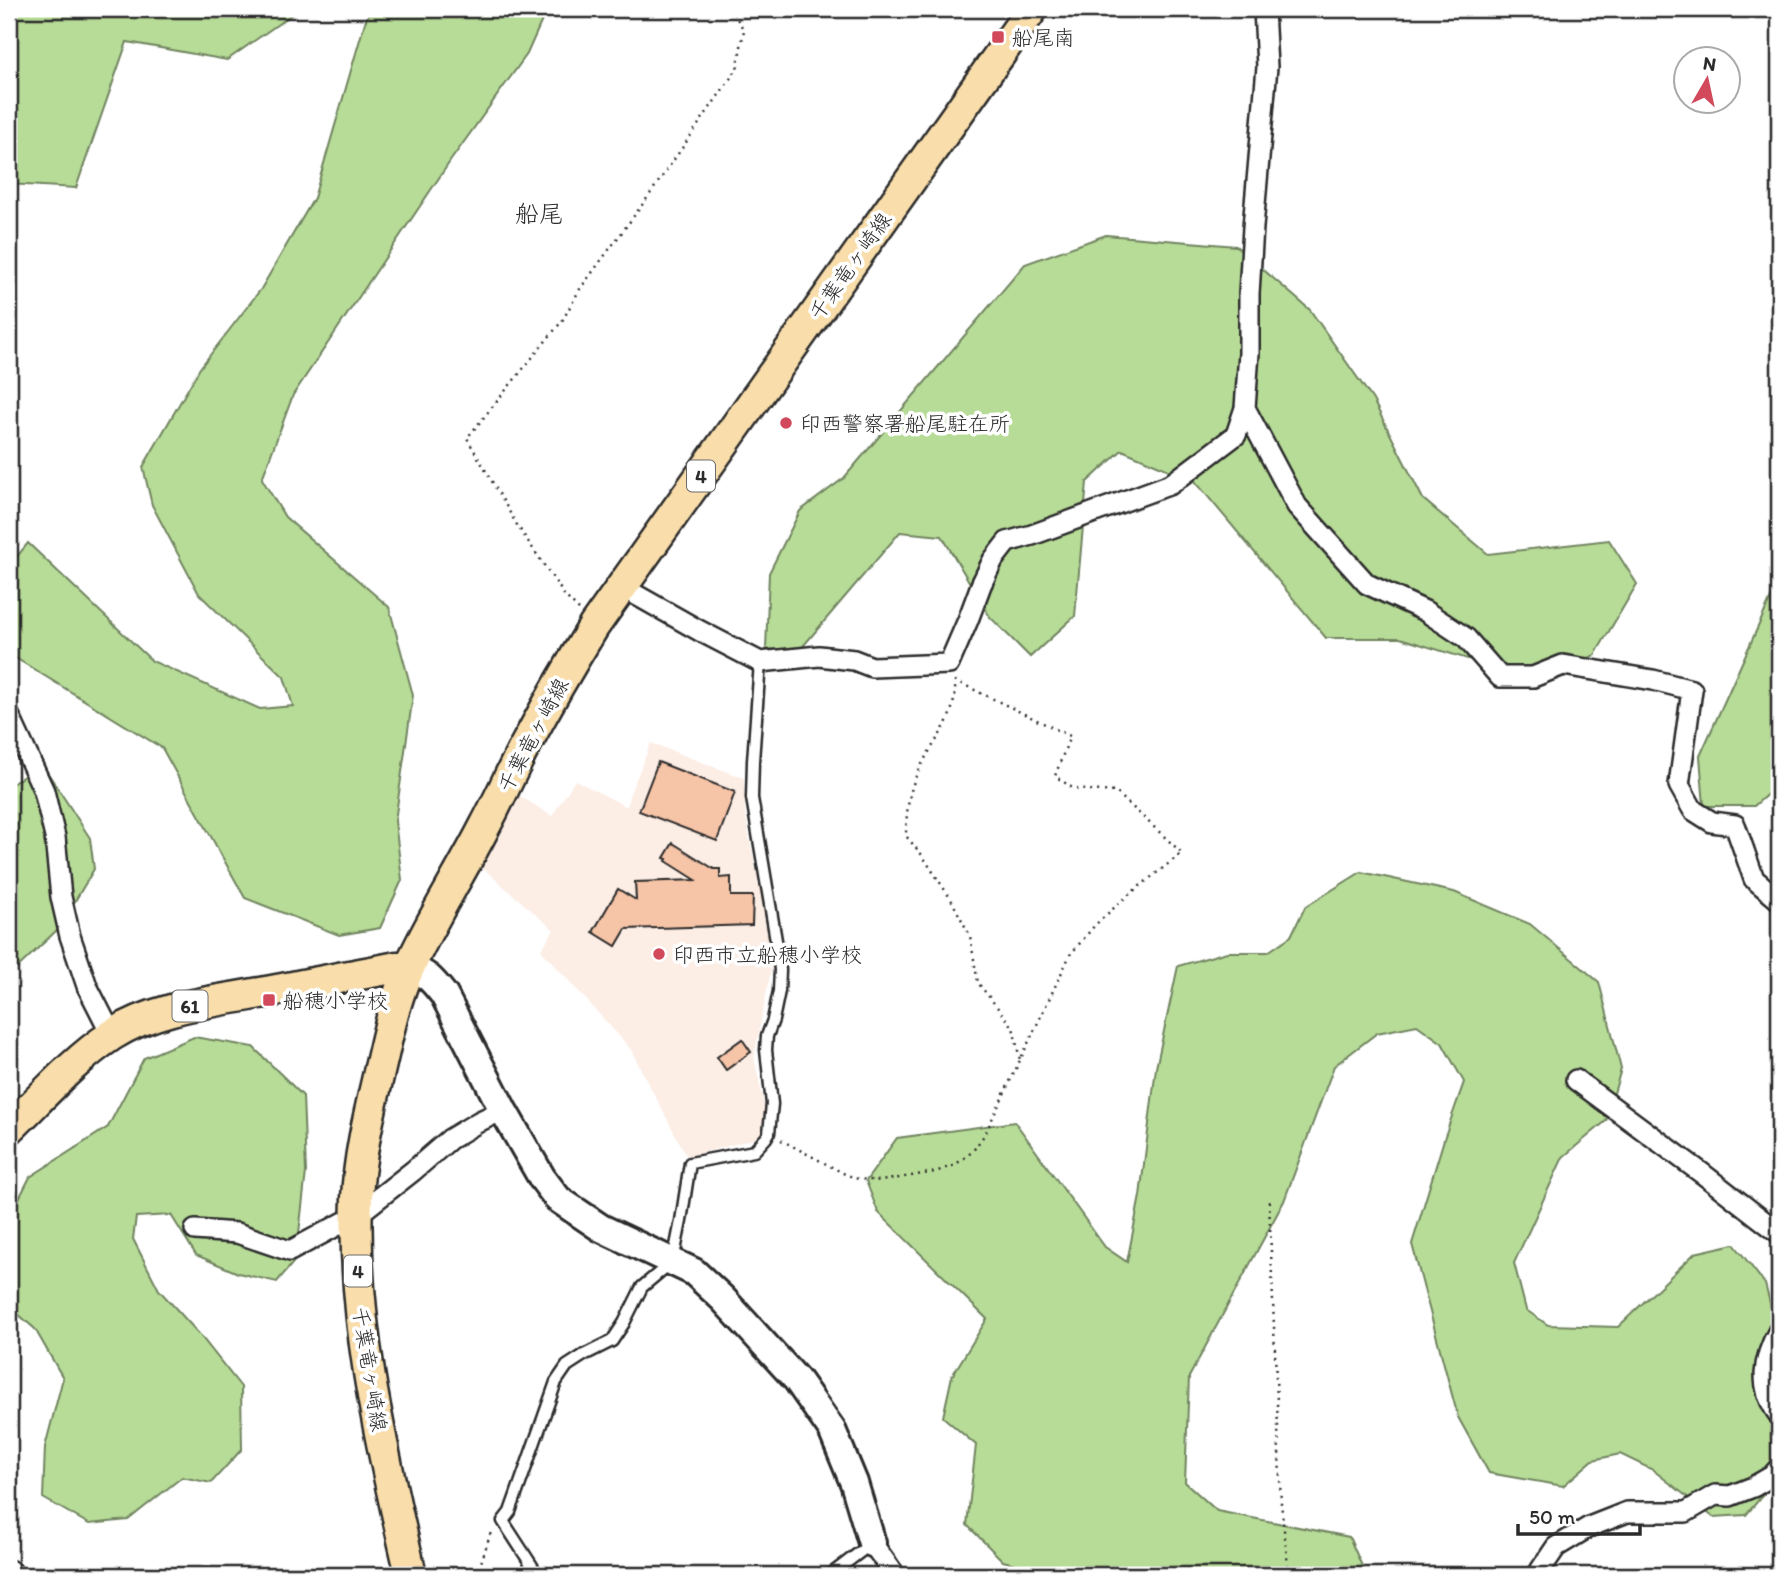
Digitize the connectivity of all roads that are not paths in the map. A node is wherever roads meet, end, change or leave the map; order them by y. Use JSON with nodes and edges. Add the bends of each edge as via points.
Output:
{"nodes":[{"id":1,"x":1032,"y":9,"type":"edge"},
{"id":2,"x":1264,"y":9,"type":"edge"},
{"id":3,"x":1245,"y":408,"type":"junction"},
{"id":4,"x":622,"y":587,"type":"junction"},
{"id":5,"x":761,"y":662,"type":"junction"},
{"id":6,"x":9,"y":715,"type":"edge"},
{"id":7,"x":1779,"y":900,"type":"edge"},
{"id":8,"x":409,"y":968,"type":"junction"},
{"id":9,"x":112,"y":1035,"type":"junction"},
{"id":10,"x":1576,"y":1080,"type":"dead end"},
{"id":11,"x":503,"y":1110,"type":"junction"},
{"id":12,"x":9,"y":1129,"type":"edge"},
{"id":13,"x":357,"y":1215,"type":"junction"},
{"id":14,"x":195,"y":1230,"type":"dead end"},
{"id":15,"x":1779,"y":1233,"type":"edge"},
{"id":16,"x":673,"y":1261,"type":"junction"},
{"id":17,"x":1779,"y":1330,"type":"edge"},
{"id":18,"x":1779,"y":1415,"type":"edge"},
{"id":19,"x":1779,"y":1468,"type":"edge"},
{"id":20,"x":872,"y":1543,"type":"junction"},
{"id":21,"x":411,"y":1575,"type":"edge"},
{"id":22,"x":538,"y":1575,"type":"edge"},
{"id":23,"x":830,"y":1575,"type":"edge"},
{"id":24,"x":895,"y":1575,"type":"edge"},
{"id":25,"x":1537,"y":1575,"type":"edge"}],
"edges":[{"from":1,"to":4,"type":"main road","name":"千葉竜ヶ崎線","number":"4"},
{"from":2,"to":3,"type":"street","via":[[1267,67],[1252,241]]},
{"from":3,"to":5,"type":"street","via":[[1236,435],[1171,484],[1007,542],[981,585],[952,673],[872,667],[819,656]]},
{"from":3,"to":7,"type":"street","via":[[1297,506],[1367,584],[1425,611],[1466,638],[1500,677],[1533,677],[1563,665],[1692,690],[1679,785],[1693,810],[1712,822],[1735,825],[1754,879]]},
{"from":4,"to":5,"type":"street"},
{"from":4,"to":8,"type":"main road","name":"千葉竜ヶ崎線","number":"4","via":[[594,626],[525,747]]},
{"from":5,"to":16,"type":"lane","via":[[752,798],[780,970],[766,1050],[772,1104],[769,1133],[754,1151],[690,1163]]},
{"from":6,"to":9,"type":"street","via":[[44,791],[70,936],[87,986]]},
{"from":8,"to":9,"type":"main road","number":"61","via":[[166,1011]]},
{"from":8,"to":11,"type":"street","via":[[423,972],[444,995]]},
{"from":8,"to":13,"type":"main road","name":"千葉竜ヶ崎線","number":"4","via":[[375,1089],[359,1172]]},
{"from":9,"to":12,"type":"main road","number":"61"},
{"from":10,"to":15,"type":"street"},
{"from":11,"to":13,"type":"street","via":[[450,1139]]},
{"from":11,"to":16,"type":"street","via":[[558,1199],[601,1228]]},
{"from":13,"to":14,"type":"street","via":[[290,1251],[237,1233]]},
{"from":13,"to":21,"type":"main road","name":"千葉竜ヶ崎線","number":"4","via":[[360,1318],[368,1375]]},
{"from":16,"to":20,"type":"street","via":[[694,1272],[723,1299],[797,1380],[832,1430]]},
{"from":16,"to":22,"type":"lane","via":[[642,1287],[612,1341],[567,1366],[556,1382],[503,1521]]},
{"from":17,"to":18,"type":"street","via":[[1769,1349],[1765,1375],[1768,1395]]},
{"from":19,"to":25,"type":"street","via":[[1753,1486],[1730,1496],[1715,1495],[1686,1512],[1627,1512],[1589,1527],[1556,1547]]},
{"from":20,"to":23,"type":"lane"},
{"from":20,"to":24,"type":"street"}]}
